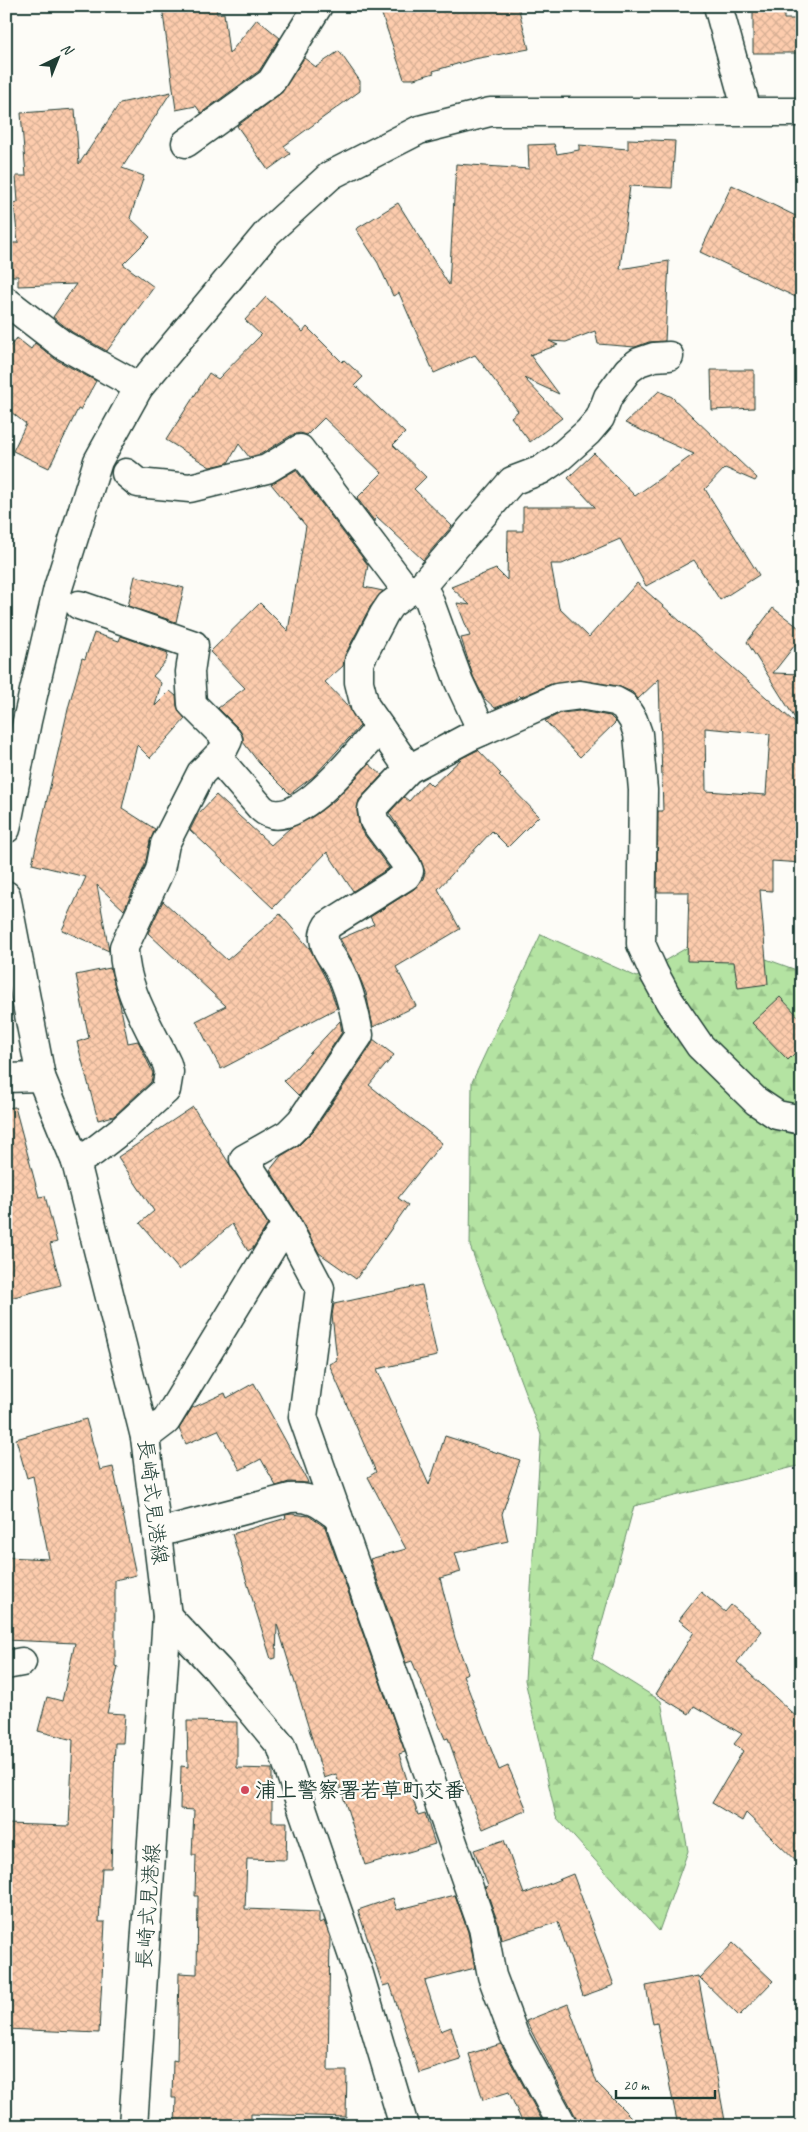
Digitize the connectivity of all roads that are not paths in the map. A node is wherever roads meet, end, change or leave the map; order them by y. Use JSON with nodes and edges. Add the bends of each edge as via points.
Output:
{"nodes":[{"id":1,"x":318,"y":6,"type":"edge"},
{"id":2,"x":718,"y":6,"type":"edge"},
{"id":3,"x":747,"y":111,"type":"junction"},
{"id":4,"x":799,"y":118,"type":"edge"},
{"id":5,"x":186,"y":143,"type":"dead end"},
{"id":6,"x":6,"y":301,"type":"edge"},
{"id":7,"x":668,"y":356,"type":"dead end"},
{"id":8,"x":139,"y":387,"type":"junction"},
{"id":9,"x":126,"y":473,"type":"dead end"},
{"id":10,"x":413,"y":590,"type":"junction"},
{"id":11,"x":79,"y":605,"type":"dead end"},
{"id":12,"x":380,"y":728,"type":"junction"},
{"id":13,"x":482,"y":731,"type":"junction"},
{"id":14,"x":218,"y":757,"type":"junction"},
{"id":15,"x":409,"y":770,"type":"junction"},
{"id":16,"x":6,"y":828,"type":"edge"},
{"id":17,"x":6,"y":896,"type":"edge"},
{"id":18,"x":41,"y":1077,"type":"junction"},
{"id":19,"x":6,"y":1078,"type":"edge"},
{"id":20,"x":802,"y":1120,"type":"edge"},
{"id":21,"x":76,"y":1162,"type":"junction"},
{"id":22,"x":286,"y":1224,"type":"junction"},
{"id":23,"x":145,"y":1437,"type":"junction"},
{"id":24,"x":338,"y":1517,"type":"junction"},
{"id":25,"x":157,"y":1533,"type":"junction"},
{"id":26,"x":167,"y":1616,"type":"junction"},
{"id":27,"x":133,"y":2126,"type":"edge"},
{"id":28,"x":404,"y":2126,"type":"edge"},
{"id":29,"x":563,"y":2126,"type":"edge"}],
"edges":[{"from":1,"to":5,"type":"street","via":[[271,82]]},
{"from":2,"to":3,"type":"street"},
{"from":3,"to":4,"type":"street"},
{"from":3,"to":8,"type":"street","via":[[490,112],[419,130],[331,175],[268,232]]},
{"from":6,"to":8,"type":"street","via":[[63,344]]},
{"from":7,"to":10,"type":"street","via":[[654,356],[628,370],[588,432],[541,470],[512,481]]},
{"from":8,"to":16,"type":"street","via":[[98,462],[58,588]]},
{"from":9,"to":10,"type":"street","via":[[138,483],[190,488],[267,469],[300,449]]},
{"from":10,"to":12,"type":"street","via":[[390,605],[359,662],[359,682],[365,706]]},
{"from":10,"to":13,"type":"street","via":[[428,597],[459,682]]},
{"from":11,"to":14,"type":"street","via":[[194,645],[190,672],[192,704],[228,740]]},
{"from":12,"to":14,"type":"street","via":[[334,780],[306,804],[274,815],[261,808]]},
{"from":12,"to":15,"type":"street"},
{"from":13,"to":15,"type":"street"},
{"from":13,"to":20,"type":"street","via":[[557,698],[580,695],[615,701],[624,706],[638,734],[643,790],[641,944],[670,1002],[700,1046],[756,1101],[778,1115]]},
{"from":14,"to":21,"type":"street","via":[[201,773],[165,844],[160,870],[124,947],[123,956],[136,999],[167,1064],[166,1090],[124,1128]]},
{"from":15,"to":22,"type":"street","via":[[375,805],[372,816],[409,871],[328,925],[324,932],[325,946],[340,971],[355,1010],[359,1035],[301,1122],[288,1134],[244,1159]]},
{"from":17,"to":18,"type":"street","name":"長崎式見港線"},
{"from":18,"to":19,"type":"street"},
{"from":18,"to":21,"type":"street","name":"長崎式見港線"},
{"from":21,"to":23,"type":"street","name":"長崎式見港線"},
{"from":22,"to":23,"type":"street","via":[[166,1421]]},
{"from":22,"to":24,"type":"street","via":[[320,1288],[303,1417]]},
{"from":23,"to":25,"type":"street","name":"長崎式見港線"},
{"from":24,"to":25,"type":"street","via":[[320,1503],[302,1497],[290,1498]]},
{"from":24,"to":29,"type":"street","via":[[483,1928],[495,1984],[514,2035]]},
{"from":25,"to":26,"type":"street","name":"長崎式見港線"},
{"from":26,"to":27,"type":"street","name":"長崎式見港線"},
{"from":26,"to":28,"type":"street","via":[[218,1670],[281,1746],[359,1974]]}]}
